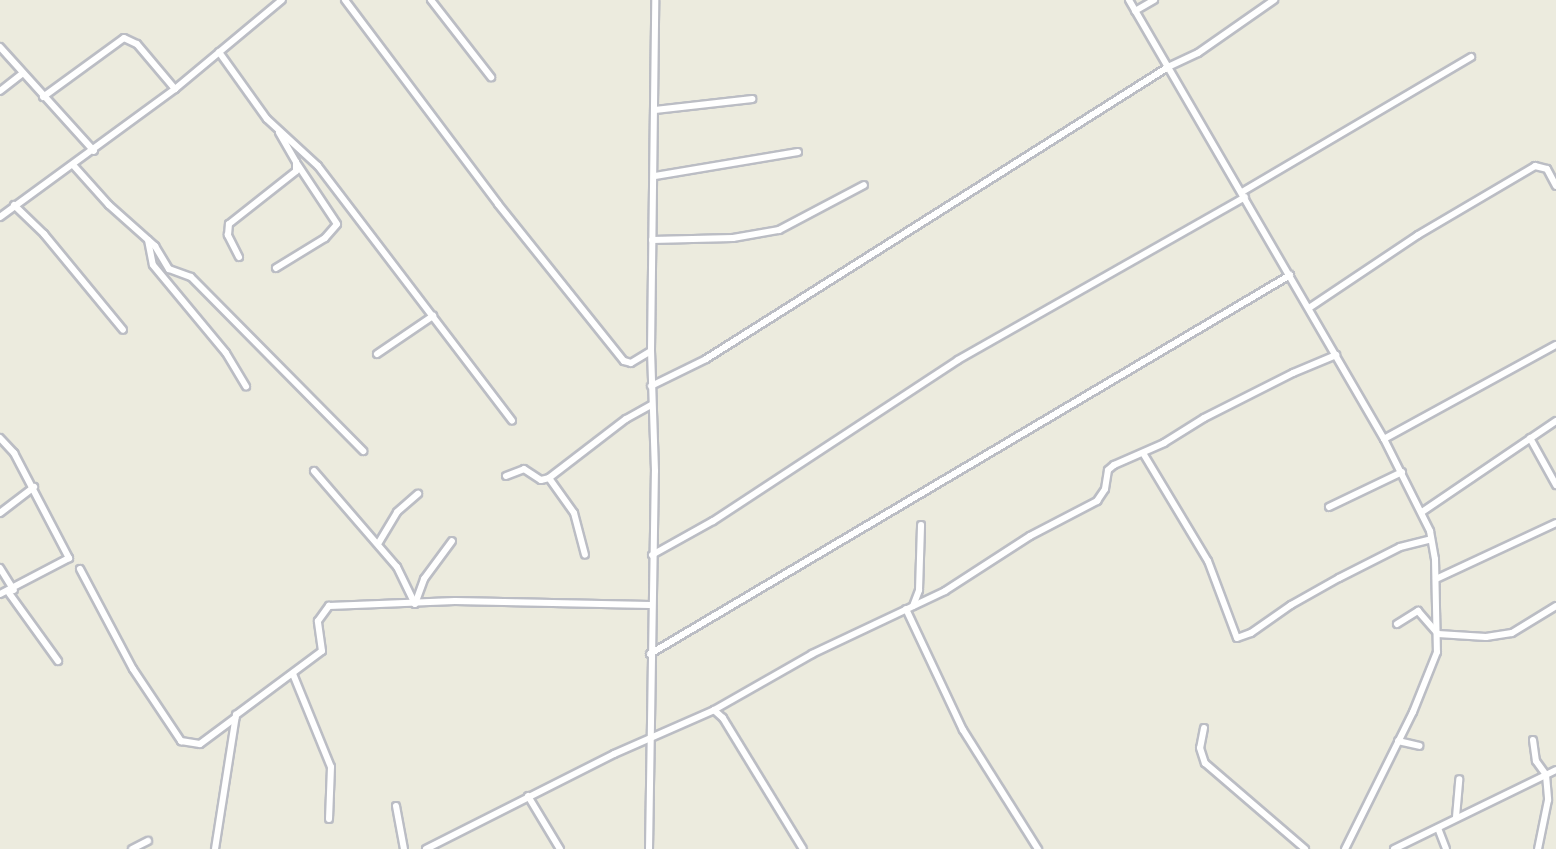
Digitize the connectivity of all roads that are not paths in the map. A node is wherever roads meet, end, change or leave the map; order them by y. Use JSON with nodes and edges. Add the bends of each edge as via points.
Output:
{"nodes":[{"id":1,"x":282,"y":0,"type":"edge"},
{"id":2,"x":345,"y":0,"type":"edge"},
{"id":3,"x":431,"y":0,"type":"edge"},
{"id":4,"x":655,"y":0,"type":"edge"},
{"id":5,"x":1129,"y":0,"type":"edge"},
{"id":6,"x":1154,"y":0,"type":"edge"},
{"id":7,"x":1274,"y":0,"type":"edge"},
{"id":8,"x":273,"y":3,"type":"edge"},
{"id":9,"x":1135,"y":11,"type":"junction"},
{"id":10,"x":0,"y":47,"type":"edge"},
{"id":11,"x":219,"y":52,"type":"junction"},
{"id":12,"x":1472,"y":57,"type":"dead end"},
{"id":13,"x":1167,"y":67,"type":"junction"},
{"id":14,"x":23,"y":73,"type":"junction"},
{"id":15,"x":491,"y":77,"type":"dead end"},
{"id":16,"x":175,"y":89,"type":"junction"},
{"id":17,"x":0,"y":91,"type":"edge"},
{"id":18,"x":43,"y":96,"type":"junction"},
{"id":19,"x":752,"y":99,"type":"dead end"},
{"id":20,"x":655,"y":110,"type":"junction"},
{"id":21,"x":277,"y":130,"type":"junction"},
{"id":22,"x":94,"y":151,"type":"junction"},
{"id":23,"x":798,"y":152,"type":"dead end"},
{"id":24,"x":296,"y":162,"type":"junction"},
{"id":25,"x":74,"y":166,"type":"junction"},
{"id":26,"x":655,"y":176,"type":"junction"},
{"id":27,"x":864,"y":185,"type":"dead end"},
{"id":28,"x":1556,"y":186,"type":"edge"},
{"id":29,"x":1243,"y":195,"type":"junction"},
{"id":30,"x":15,"y":205,"type":"junction"},
{"id":31,"x":0,"y":217,"type":"edge"},
{"id":32,"x":148,"y":240,"type":"junction"},
{"id":33,"x":652,"y":240,"type":"junction"},
{"id":34,"x":239,"y":257,"type":"dead end"},
{"id":35,"x":276,"y":268,"type":"dead end"},
{"id":36,"x":1290,"y":275,"type":"junction"},
{"id":37,"x":1309,"y":308,"type":"junction"},
{"id":38,"x":433,"y":316,"type":"junction"},
{"id":39,"x":123,"y":330,"type":"dead end"},
{"id":40,"x":1556,"y":345,"type":"edge"},
{"id":41,"x":651,"y":351,"type":"junction"},
{"id":42,"x":377,"y":354,"type":"dead end"},
{"id":43,"x":1336,"y":355,"type":"junction"},
{"id":44,"x":246,"y":386,"type":"dead end"},
{"id":45,"x":651,"y":386,"type":"junction"},
{"id":46,"x":651,"y":405,"type":"junction"},
{"id":47,"x":1556,"y":421,"type":"edge"},
{"id":48,"x":512,"y":422,"type":"dead end"},
{"id":49,"x":0,"y":438,"type":"edge"},
{"id":50,"x":1530,"y":438,"type":"junction"},
{"id":51,"x":1384,"y":439,"type":"junction"},
{"id":52,"x":363,"y":451,"type":"dead end"},
{"id":53,"x":1143,"y":453,"type":"junction"},
{"id":54,"x":314,"y":471,"type":"dead end"},
{"id":55,"x":1402,"y":472,"type":"junction"},
{"id":56,"x":506,"y":476,"type":"dead end"},
{"id":57,"x":549,"y":478,"type":"junction"},
{"id":58,"x":1556,"y":485,"type":"edge"},
{"id":59,"x":34,"y":487,"type":"junction"},
{"id":60,"x":418,"y":494,"type":"dead end"},
{"id":61,"x":1329,"y":507,"type":"dead end"},
{"id":62,"x":1422,"y":512,"type":"junction"},
{"id":63,"x":0,"y":513,"type":"edge"},
{"id":64,"x":1556,"y":523,"type":"edge"},
{"id":65,"x":921,"y":525,"type":"dead end"},
{"id":66,"x":1431,"y":539,"type":"junction"},
{"id":67,"x":452,"y":541,"type":"dead end"},
{"id":68,"x":378,"y":544,"type":"junction"},
{"id":69,"x":585,"y":555,"type":"dead end"},
{"id":70,"x":652,"y":555,"type":"junction"},
{"id":71,"x":0,"y":568,"type":"edge"},
{"id":72,"x":80,"y":569,"type":"dead end"},
{"id":73,"x":1436,"y":579,"type":"junction"},
{"id":74,"x":11,"y":591,"type":"junction"},
{"id":75,"x":0,"y":594,"type":"edge"},
{"id":76,"x":415,"y":604,"type":"junction"},
{"id":77,"x":650,"y":605,"type":"junction"},
{"id":78,"x":1556,"y":606,"type":"edge"},
{"id":79,"x":910,"y":608,"type":"junction"},
{"id":80,"x":1397,"y":624,"type":"dead end"},
{"id":81,"x":1438,"y":634,"type":"junction"},
{"id":82,"x":650,"y":654,"type":"junction"},
{"id":83,"x":57,"y":662,"type":"dead end"},
{"id":84,"x":293,"y":674,"type":"junction"},
{"id":85,"x":714,"y":710,"type":"junction"},
{"id":86,"x":235,"y":718,"type":"junction"},
{"id":87,"x":1204,"y":728,"type":"dead end"},
{"id":88,"x":1533,"y":740,"type":"dead end"},
{"id":89,"x":1398,"y":741,"type":"junction"},
{"id":90,"x":649,"y":742,"type":"junction"},
{"id":91,"x":1419,"y":746,"type":"dead end"},
{"id":92,"x":1556,"y":770,"type":"edge"},
{"id":93,"x":1546,"y":775,"type":"junction"},
{"id":94,"x":1459,"y":779,"type":"dead end"},
{"id":95,"x":528,"y":796,"type":"junction"},
{"id":96,"x":396,"y":806,"type":"dead end"},
{"id":97,"x":1456,"y":817,"type":"junction"},
{"id":98,"x":329,"y":819,"type":"dead end"},
{"id":99,"x":1438,"y":828,"type":"junction"},
{"id":100,"x":148,"y":841,"type":"dead end"},
{"id":101,"x":132,"y":849,"type":"edge"},
{"id":102,"x":215,"y":849,"type":"edge"},
{"id":103,"x":404,"y":849,"type":"edge"},
{"id":104,"x":426,"y":849,"type":"edge"},
{"id":105,"x":560,"y":849,"type":"edge"},
{"id":106,"x":649,"y":849,"type":"edge"},
{"id":107,"x":803,"y":849,"type":"edge"},
{"id":108,"x":1038,"y":849,"type":"edge"},
{"id":109,"x":1305,"y":849,"type":"edge"},
{"id":110,"x":1345,"y":849,"type":"edge"},
{"id":111,"x":1394,"y":849,"type":"edge"},
{"id":112,"x":1446,"y":849,"type":"edge"},
{"id":113,"x":1538,"y":849,"type":"edge"}],
"edges":[{"from":1,"to":8,"type":"street"},
{"from":2,"to":41,"type":"street","via":[[498,204],[624,361],[632,363]]},
{"from":3,"to":15,"type":"street"},
{"from":4,"to":20,"type":"street"},
{"from":5,"to":9,"type":"street"},
{"from":6,"to":9,"type":"street"},
{"from":7,"to":13,"type":"street","via":[[1198,53]]},
{"from":8,"to":11,"type":"street"},
{"from":9,"to":13,"type":"street"},
{"from":10,"to":14,"type":"street"},
{"from":11,"to":16,"type":"street"},
{"from":11,"to":21,"type":"street"},
{"from":12,"to":29,"type":"street"},
{"from":13,"to":29,"type":"street"},
{"from":13,"to":45,"type":"street","via":[[706,359]]},
{"from":14,"to":17,"type":"street"},
{"from":14,"to":18,"type":"street"},
{"from":16,"to":18,"type":"street","via":[[137,44],[124,38]]},
{"from":16,"to":22,"type":"street"},
{"from":18,"to":22,"type":"street"},
{"from":19,"to":20,"type":"street"},
{"from":20,"to":26,"type":"street"},
{"from":21,"to":24,"type":"street"},
{"from":21,"to":38,"type":"street","via":[[318,166]]},
{"from":22,"to":25,"type":"street"},
{"from":23,"to":26,"type":"street"},
{"from":24,"to":34,"type":"street","via":[[296,171],[229,224],[228,235]]},
{"from":24,"to":35,"type":"street","via":[[337,224],[325,238]]},
{"from":25,"to":30,"type":"street"},
{"from":25,"to":32,"type":"street"},
{"from":26,"to":33,"type":"street"},
{"from":27,"to":33,"type":"street","via":[[779,230],[724,239]]},
{"from":28,"to":37,"type":"street","via":[[1547,168],[1535,166],[1418,235]]},
{"from":29,"to":36,"type":"street"},
{"from":29,"to":70,"type":"street","via":[[958,360],[713,521]]},
{"from":30,"to":31,"type":"street"},
{"from":30,"to":39,"type":"street","via":[[45,234]]},
{"from":32,"to":44,"type":"street","via":[[153,265],[226,353]]},
{"from":32,"to":52,"type":"street","via":[[169,269],[191,277]]},
{"from":33,"to":41,"type":"street"},
{"from":36,"to":37,"type":"street"},
{"from":36,"to":82,"type":"street"},
{"from":37,"to":43,"type":"street"},
{"from":38,"to":42,"type":"street"},
{"from":38,"to":48,"type":"street"},
{"from":40,"to":51,"type":"street"},
{"from":41,"to":45,"type":"street"},
{"from":43,"to":51,"type":"street"},
{"from":43,"to":53,"type":"street","via":[[1283,378]]},
{"from":45,"to":46,"type":"street"},
{"from":46,"to":57,"type":"street","via":[[626,419]]},
{"from":46,"to":70,"type":"street","via":[[655,471]]},
{"from":47,"to":50,"type":"street"},
{"from":49,"to":59,"type":"street"},
{"from":50,"to":58,"type":"street"},
{"from":50,"to":62,"type":"street"},
{"from":51,"to":55,"type":"street"},
{"from":53,"to":66,"type":"street","via":[[1208,561],[1237,638],[1339,578],[1400,547]]},
{"from":53,"to":79,"type":"street","via":[[1108,470],[1097,501]]},
{"from":54,"to":68,"type":"street"},
{"from":55,"to":61,"type":"street"},
{"from":55,"to":62,"type":"street"},
{"from":56,"to":57,"type":"street","via":[[524,469],[541,480]]},
{"from":57,"to":69,"type":"street","via":[[574,513]]},
{"from":59,"to":63,"type":"street"},
{"from":59,"to":74,"type":"street","via":[[69,558]]},
{"from":60,"to":68,"type":"street","via":[[397,512]]},
{"from":62,"to":66,"type":"street"},
{"from":64,"to":73,"type":"street"},
{"from":65,"to":79,"type":"street","via":[[919,590]]},
{"from":66,"to":73,"type":"street"},
{"from":67,"to":76,"type":"street","via":[[424,579]]},
{"from":68,"to":76,"type":"street","via":[[403,575]]},
{"from":70,"to":77,"type":"street"},
{"from":71,"to":74,"type":"street"},
{"from":72,"to":86,"type":"street","via":[[133,669],[181,741],[200,744]]},
{"from":73,"to":81,"type":"street"},
{"from":74,"to":75,"type":"street"},
{"from":74,"to":83,"type":"street"},
{"from":76,"to":77,"type":"street","via":[[455,601]]},
{"from":76,"to":84,"type":"street","via":[[329,606],[318,621],[322,651]]},
{"from":77,"to":82,"type":"street"},
{"from":78,"to":81,"type":"street","via":[[1512,633],[1486,637]]},
{"from":79,"to":85,"type":"street","via":[[812,654]]},
{"from":79,"to":108,"type":"street","via":[[963,730]]},
{"from":80,"to":81,"type":"street","via":[[1418,611]]},
{"from":81,"to":89,"type":"street","via":[[1437,652]]},
{"from":82,"to":90,"type":"street"},
{"from":84,"to":86,"type":"street"},
{"from":84,"to":98,"type":"street","via":[[331,767]]},
{"from":85,"to":90,"type":"street"},
{"from":85,"to":107,"type":"street","via":[[723,718]]},
{"from":86,"to":102,"type":"street"},
{"from":87,"to":109,"type":"street","via":[[1200,748],[1205,763]]},
{"from":88,"to":93,"type":"street","via":[[1536,760]]},
{"from":89,"to":91,"type":"street"},
{"from":89,"to":110,"type":"street"},
{"from":90,"to":95,"type":"street","via":[[614,754]]},
{"from":90,"to":106,"type":"street"},
{"from":92,"to":93,"type":"street"},
{"from":93,"to":97,"type":"street"},
{"from":93,"to":113,"type":"street","via":[[1548,800]]},
{"from":94,"to":97,"type":"street"},
{"from":95,"to":104,"type":"street"},
{"from":95,"to":105,"type":"street"},
{"from":96,"to":103,"type":"street"},
{"from":97,"to":99,"type":"street"},
{"from":99,"to":111,"type":"street"},
{"from":99,"to":112,"type":"street"},
{"from":100,"to":101,"type":"street"}]}
